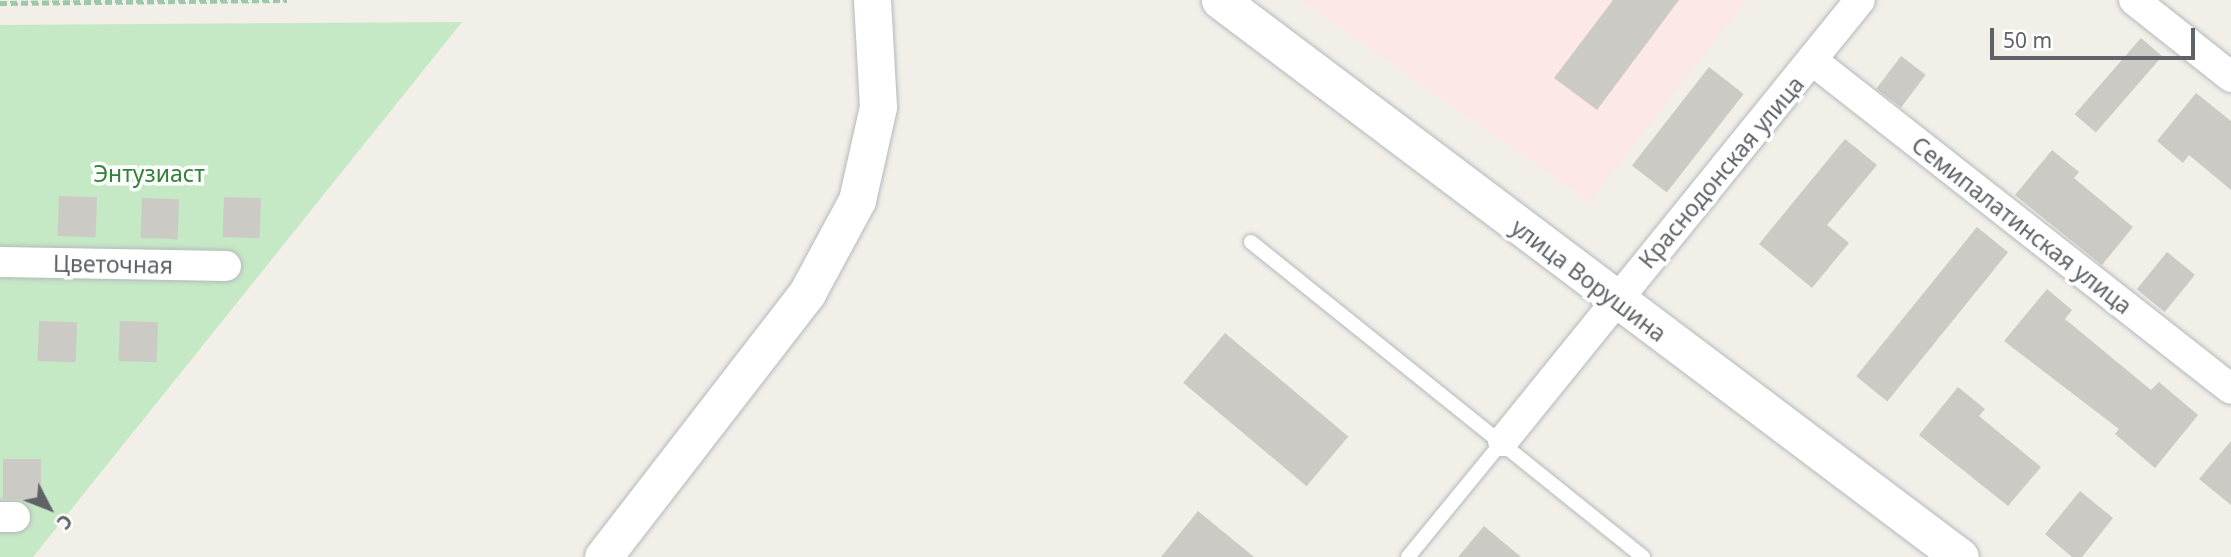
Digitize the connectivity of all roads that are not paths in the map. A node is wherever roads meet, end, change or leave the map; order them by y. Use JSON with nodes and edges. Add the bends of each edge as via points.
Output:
{"nodes":[{"id":1,"x":872,"y":0,"type":"edge"},
{"id":2,"x":1220,"y":0,"type":"edge"},
{"id":3,"x":1860,"y":0,"type":"edge"},
{"id":4,"x":2134,"y":0,"type":"edge"},
{"id":5,"x":1813,"y":61,"type":"junction"},
{"id":6,"x":2231,"y":77,"type":"edge"},
{"id":7,"x":1251,"y":242,"type":"dead end"},
{"id":8,"x":0,"y":262,"type":"edge"},
{"id":9,"x":226,"y":266,"type":"dead end"},
{"id":10,"x":1614,"y":299,"type":"junction"},
{"id":11,"x":2231,"y":389,"type":"edge"},
{"id":12,"x":1503,"y":441,"type":"junction"},
{"id":13,"x":603,"y":557,"type":"edge"},
{"id":14,"x":1408,"y":557,"type":"edge"},
{"id":15,"x":1643,"y":557,"type":"edge"},
{"id":16,"x":1960,"y":557,"type":"edge"}],
"edges":[{"from":1,"to":13,"type":"street","via":[[878,107],[857,200],[807,293]]},
{"from":2,"to":10,"type":"street","name":"улица Ворушина"},
{"from":3,"to":5,"type":"street","name":"Краснодонская улица"},
{"from":4,"to":6,"type":"street"},
{"from":5,"to":10,"type":"street","name":"Краснодонская улица"},
{"from":5,"to":11,"type":"street","name":"Семипалатинская улица"},
{"from":7,"to":12,"type":"lane"},
{"from":8,"to":9,"type":"street","name":"Цветочная"},
{"from":10,"to":12,"type":"street","name":"Краснодонская улица"},
{"from":10,"to":16,"type":"street","name":"улица Ворушина"},
{"from":12,"to":14,"type":"lane"},
{"from":12,"to":15,"type":"lane"}]}
